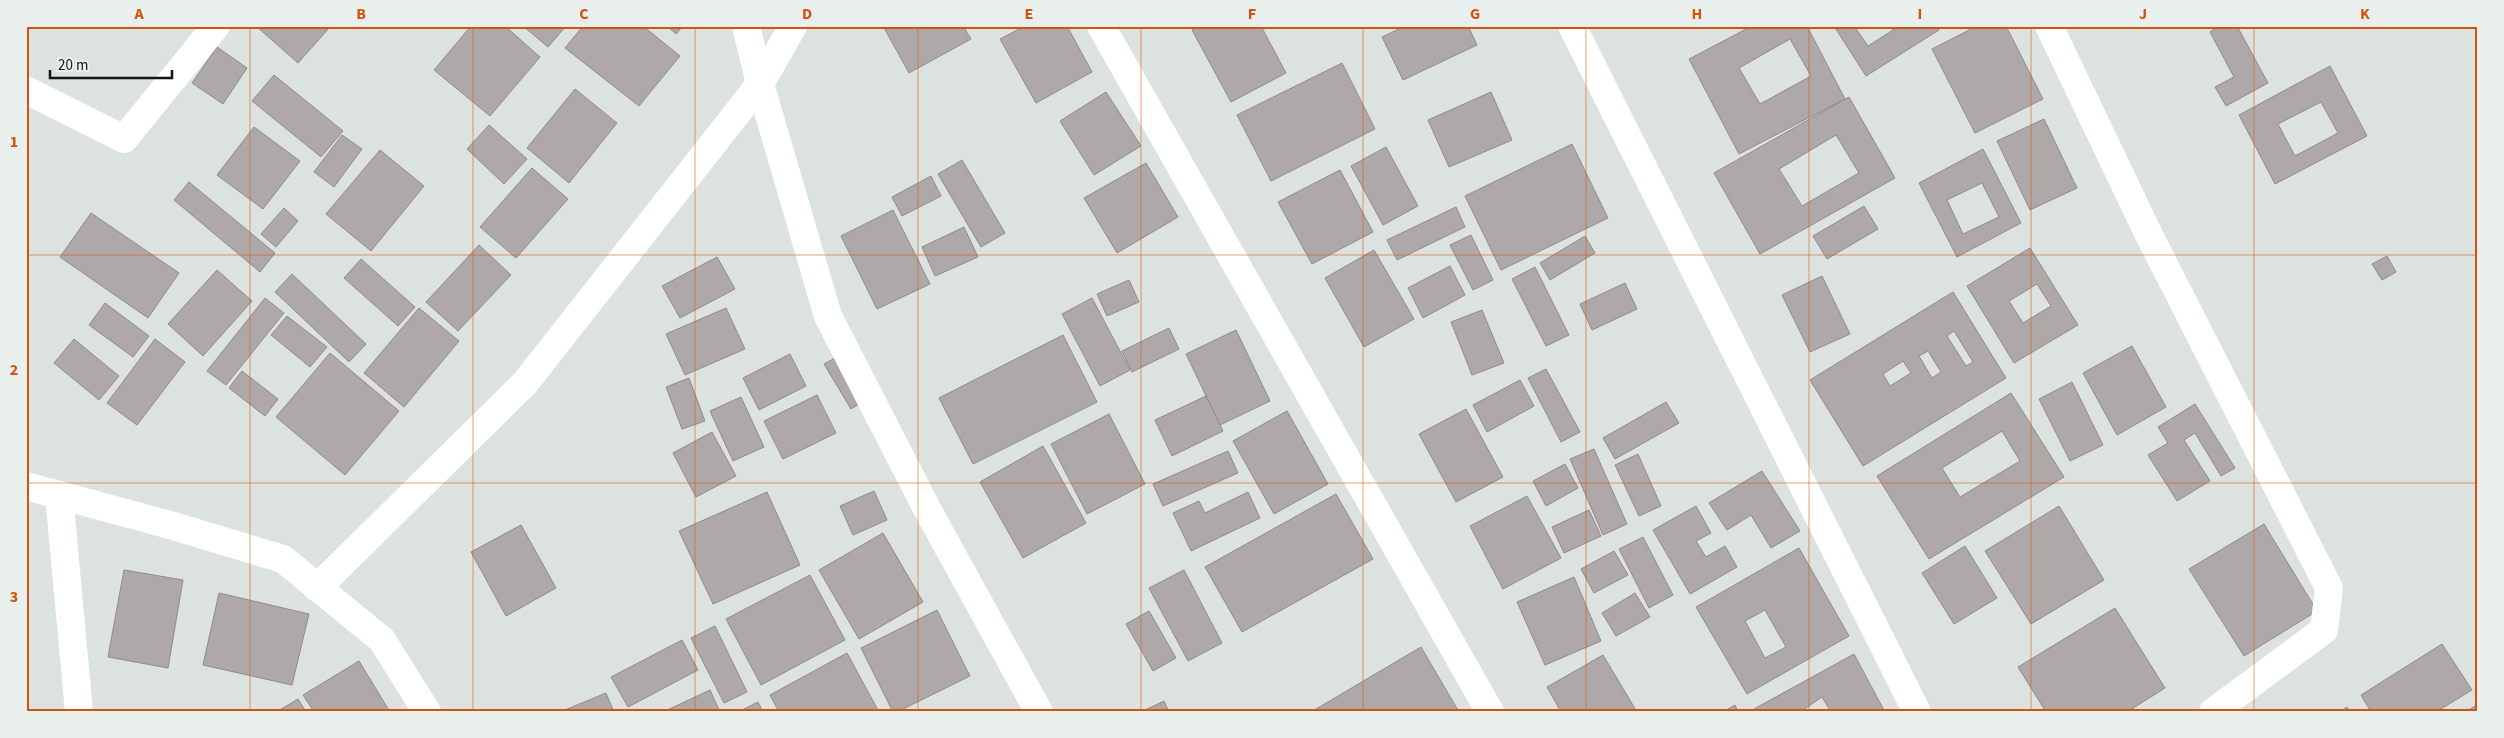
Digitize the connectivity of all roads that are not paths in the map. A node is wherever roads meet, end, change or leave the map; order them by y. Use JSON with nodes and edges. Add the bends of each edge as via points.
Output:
{"nodes":[{"id":1,"x":216,"y":26,"type":"edge"},
{"id":2,"x":746,"y":26,"type":"edge"},
{"id":3,"x":793,"y":26,"type":"edge"},
{"id":4,"x":1101,"y":26,"type":"edge"},
{"id":5,"x":1572,"y":26,"type":"edge"},
{"id":6,"x":2048,"y":26,"type":"edge"},
{"id":7,"x":760,"y":84,"type":"junction"},
{"id":8,"x":26,"y":90,"type":"edge"},
{"id":9,"x":26,"y":486,"type":"edge"},
{"id":10,"x":59,"y":494,"type":"junction"},
{"id":11,"x":317,"y":588,"type":"junction"},
{"id":12,"x":79,"y":712,"type":"edge"},
{"id":13,"x":427,"y":712,"type":"edge"},
{"id":14,"x":1039,"y":712,"type":"edge"},
{"id":15,"x":1490,"y":712,"type":"edge"},
{"id":16,"x":1917,"y":712,"type":"edge"},
{"id":17,"x":2213,"y":712,"type":"edge"}],
"edges":[{"from":1,"to":8,"type":"street","via":[[124,140]]},
{"from":2,"to":7,"type":"street"},
{"from":3,"to":7,"type":"street"},
{"from":4,"to":15,"type":"street"},
{"from":5,"to":16,"type":"street"},
{"from":6,"to":17,"type":"street","via":[[2149,236],[2329,588],[2324,630]]},
{"from":7,"to":11,"type":"street","via":[[525,382]]},
{"from":7,"to":14,"type":"street","via":[[828,316],[926,507]]},
{"from":9,"to":10,"type":"street"},
{"from":10,"to":11,"type":"street","via":[[283,559]]},
{"from":10,"to":12,"type":"street"},
{"from":11,"to":13,"type":"street","via":[[382,640]]}]}
